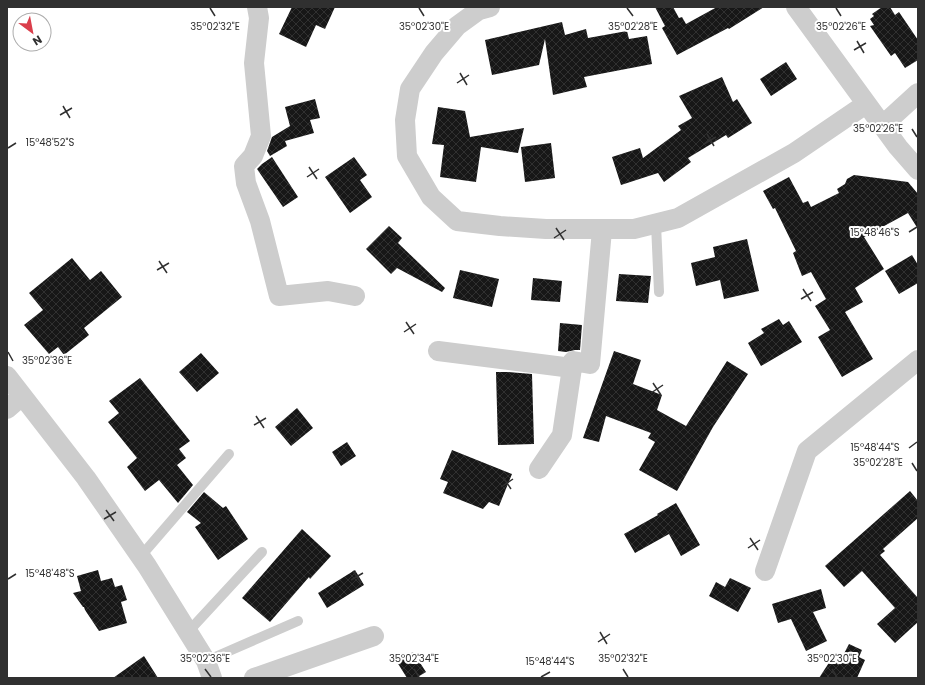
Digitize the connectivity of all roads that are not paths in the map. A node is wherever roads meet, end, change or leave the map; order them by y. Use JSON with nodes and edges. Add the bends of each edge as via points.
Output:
{"nodes":[{"id":1,"x":257,"y":7,"type":"edge"},
{"id":2,"x":490,"y":7,"type":"edge"},
{"id":3,"x":796,"y":7,"type":"edge"},
{"id":4,"x":918,"y":93,"type":"edge"},
{"id":5,"x":866,"y":104,"type":"junction"},
{"id":6,"x":883,"y":125,"type":"junction"},
{"id":7,"x":918,"y":170,"type":"edge"},
{"id":8,"x":656,"y":224,"type":"junction"},
{"id":9,"x":602,"y":230,"type":"junction"},
{"id":10,"x":659,"y":292,"type":"dead end"},
{"id":11,"x":354,"y":296,"type":"dead end"},
{"id":12,"x":438,"y":351,"type":"dead end"},
{"id":13,"x":918,"y":360,"type":"edge"},
{"id":14,"x":572,"y":368,"type":"junction"},
{"id":15,"x":7,"y":376,"type":"edge"},
{"id":16,"x":22,"y":396,"type":"junction"},
{"id":17,"x":7,"y":409,"type":"edge"},
{"id":18,"x":229,"y":454,"type":"dead end"},
{"id":19,"x":539,"y":469,"type":"dead end"},
{"id":20,"x":262,"y":552,"type":"dead end"},
{"id":21,"x":141,"y":556,"type":"junction"},
{"id":22,"x":765,"y":571,"type":"dead end"},
{"id":23,"x":298,"y":621,"type":"dead end"},
{"id":24,"x":188,"y":632,"type":"junction"},
{"id":25,"x":374,"y":636,"type":"dead end"},
{"id":26,"x":209,"y":670,"type":"edge"},
{"id":27,"x":254,"y":678,"type":"edge"}],
"edges":[{"from":1,"to":11,"type":"street","via":[[259,18],[254,63],[262,136],[253,156],[244,166],[246,182],[260,221],[279,296],[328,291]]},
{"from":2,"to":9,"type":"street","via":[[479,10],[457,26],[434,53],[410,89],[405,120],[407,156],[431,197],[457,221],[546,229]]},
{"from":3,"to":5,"type":"street"},
{"from":4,"to":6,"type":"street"},
{"from":5,"to":6,"type":"street"},
{"from":5,"to":8,"type":"street","via":[[741,184],[678,218]]},
{"from":6,"to":7,"type":"street"},
{"from":8,"to":9,"type":"street","via":[[634,230]]},
{"from":8,"to":10,"type":"lane"},
{"from":9,"to":14,"type":"street","via":[[590,364],[573,362]]},
{"from":12,"to":14,"type":"street"},
{"from":13,"to":22,"type":"street","via":[[807,451]]},
{"from":14,"to":19,"type":"street","via":[[562,435]]},
{"from":15,"to":16,"type":"street"},
{"from":16,"to":17,"type":"street"},
{"from":16,"to":21,"type":"street","via":[[86,478]]},
{"from":18,"to":21,"type":"lane"},
{"from":20,"to":24,"type":"lane"},
{"from":21,"to":24,"type":"street"},
{"from":23,"to":26,"type":"lane"},
{"from":24,"to":26,"type":"street"},
{"from":25,"to":27,"type":"street"}]}
